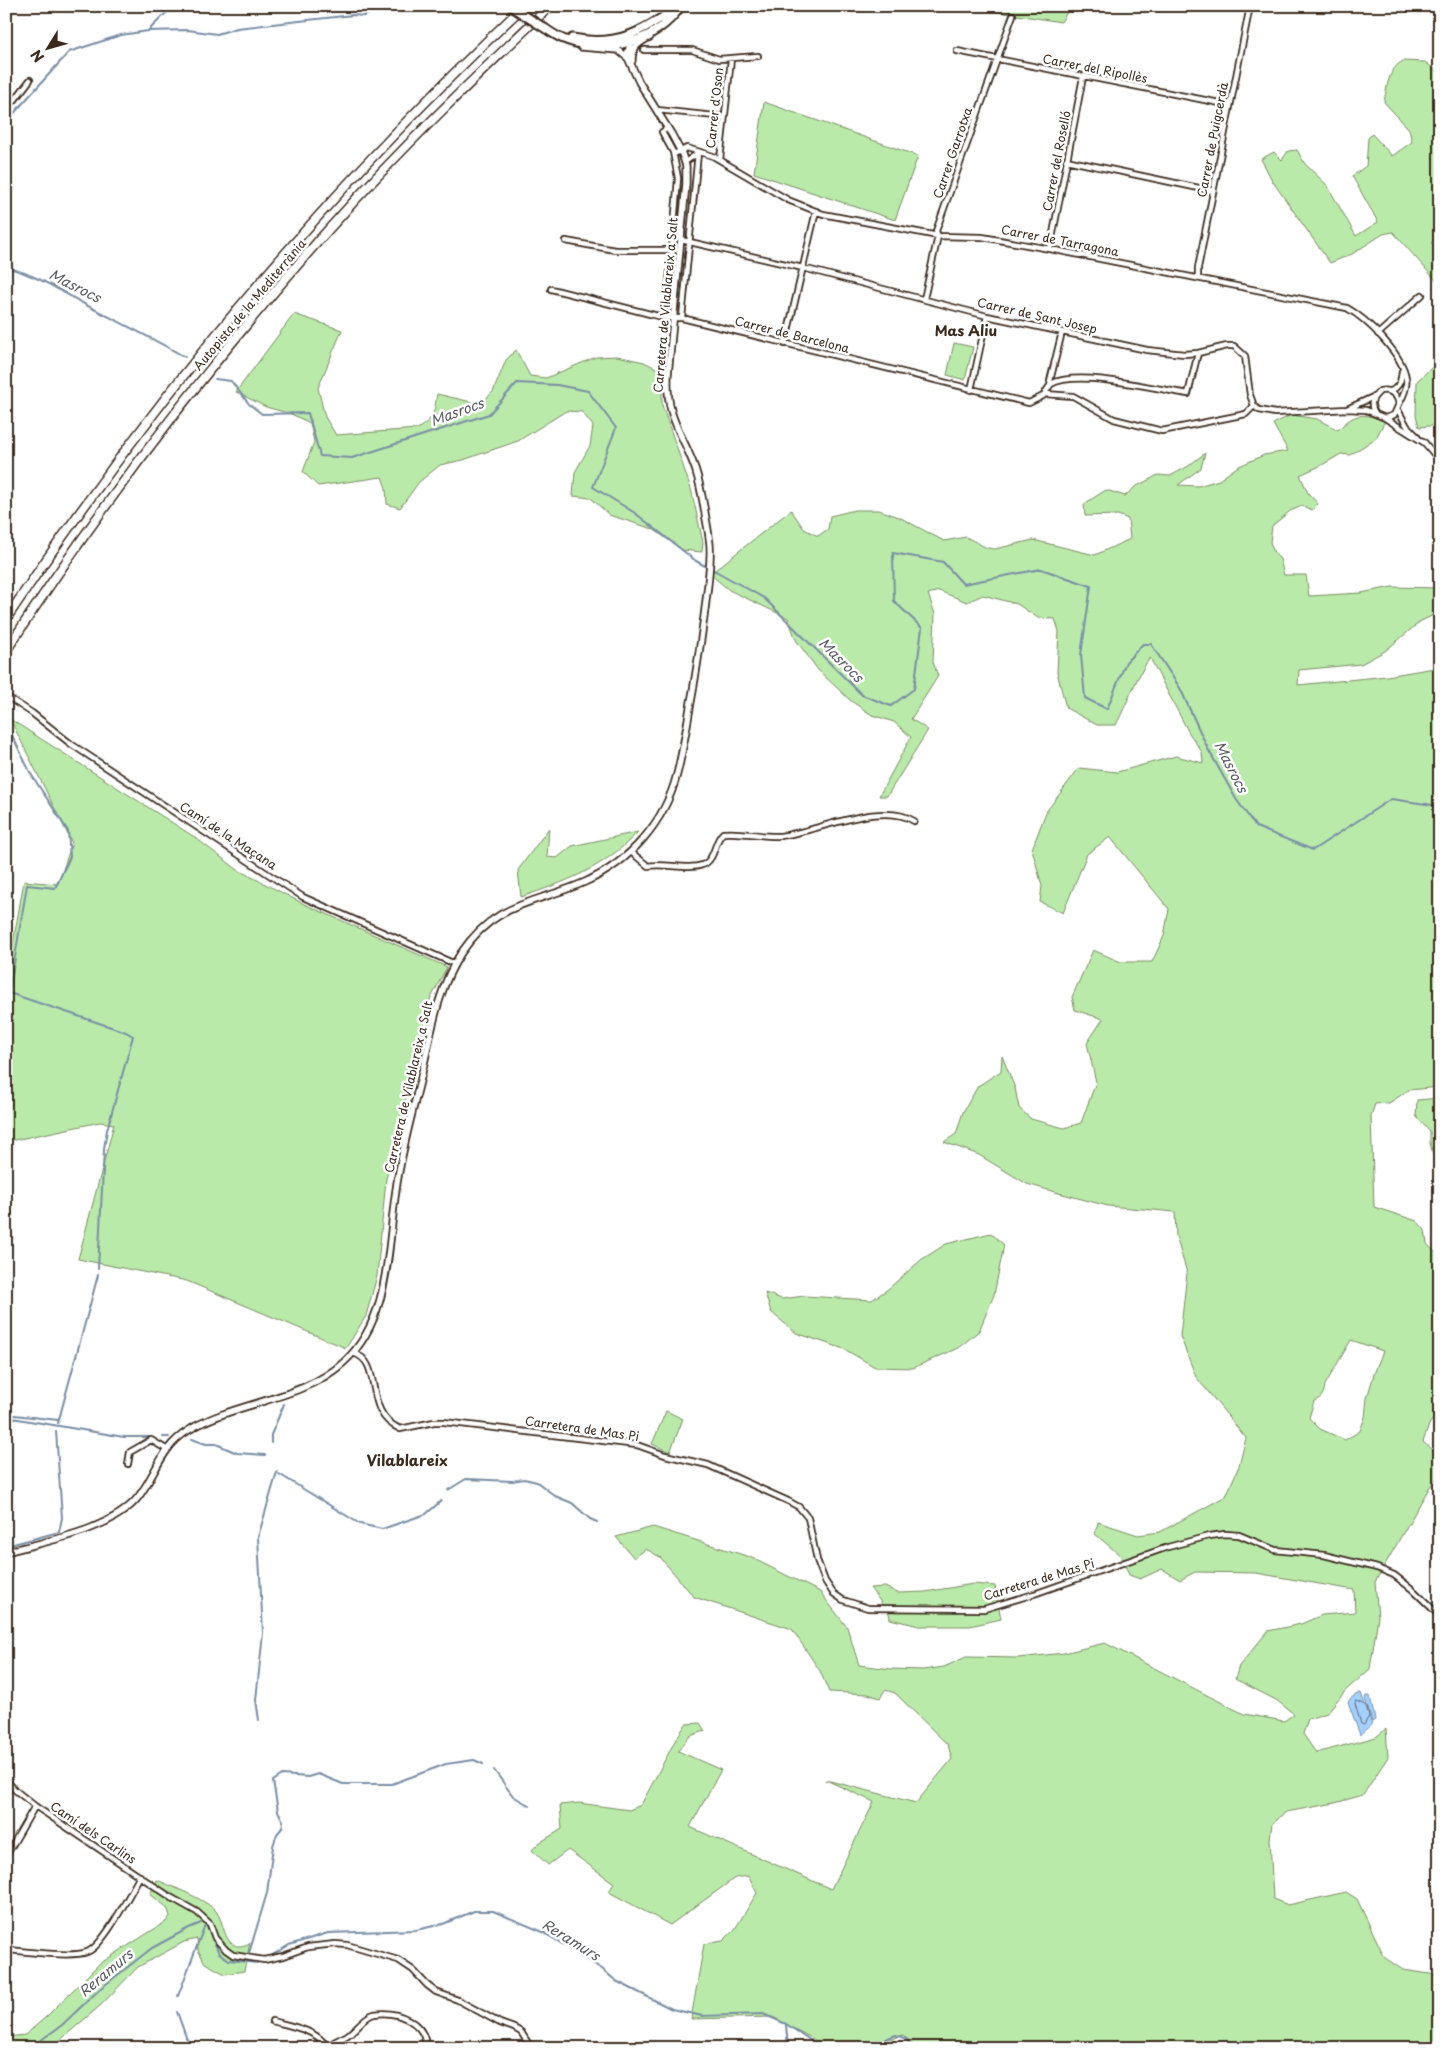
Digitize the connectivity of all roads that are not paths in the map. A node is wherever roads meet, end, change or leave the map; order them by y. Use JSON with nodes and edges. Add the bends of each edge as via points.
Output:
{"nodes":[{"id":1,"x":510,"y":6,"type":"edge"},
{"id":2,"x":524,"y":6,"type":"edge"},
{"id":3,"x":550,"y":6,"type":"edge"},
{"id":4,"x":680,"y":6,"type":"edge"},
{"id":5,"x":1250,"y":6,"type":"edge"},
{"id":6,"x":1013,"y":15,"type":"dead end"},
{"id":7,"x":672,"y":17,"type":"junction"},
{"id":8,"x":661,"y":20,"type":"junction"},
{"id":9,"x":549,"y":31,"type":"junction"},
{"id":10,"x":566,"y":40,"type":"junction"},
{"id":11,"x":631,"y":42,"type":"junction"},
{"id":12,"x":644,"y":50,"type":"dead end"},
{"id":13,"x":957,"y":51,"type":"dead end"},
{"id":14,"x":758,"y":56,"type":"dead end"},
{"id":15,"x":628,"y":58,"type":"junction"},
{"id":16,"x":731,"y":59,"type":"junction"},
{"id":17,"x":997,"y":59,"type":"junction"},
{"id":18,"x":632,"y":66,"type":"junction"},
{"id":19,"x":1083,"y":77,"type":"junction"},
{"id":20,"x":30,"y":80,"type":"dead end"},
{"id":21,"x":7,"y":104,"type":"edge"},
{"id":22,"x":1230,"y":105,"type":"junction"},
{"id":23,"x":657,"y":110,"type":"junction"},
{"id":24,"x":725,"y":117,"type":"junction"},
{"id":25,"x":668,"y":128,"type":"junction"},
{"id":26,"x":675,"y":140,"type":"junction"},
{"id":27,"x":687,"y":148,"type":"junction"},
{"id":28,"x":681,"y":152,"type":"junction"},
{"id":29,"x":698,"y":153,"type":"junction"},
{"id":30,"x":674,"y":154,"type":"junction"},
{"id":31,"x":720,"y":160,"type":"junction"},
{"id":32,"x":1066,"y":160,"type":"junction"},
{"id":33,"x":685,"y":162,"type":"junction"},
{"id":34,"x":1213,"y":191,"type":"junction"},
{"id":35,"x":816,"y":211,"type":"junction"},
{"id":36,"x":938,"y":236,"type":"junction"},
{"id":37,"x":681,"y":240,"type":"junction"},
{"id":38,"x":566,"y":241,"type":"dead end"},
{"id":39,"x":688,"y":241,"type":"junction"},
{"id":40,"x":1050,"y":249,"type":"junction"},
{"id":41,"x":671,"y":250,"type":"junction"},
{"id":42,"x":680,"y":250,"type":"junction"},
{"id":43,"x":803,"y":268,"type":"junction"},
{"id":44,"x":1198,"y":278,"type":"junction"},
{"id":45,"x":551,"y":290,"type":"dead end"},
{"id":46,"x":1422,"y":296,"type":"dead end"},
{"id":47,"x":924,"y":299,"type":"junction"},
{"id":48,"x":987,"y":316,"type":"junction"},
{"id":49,"x":666,"y":318,"type":"junction"},
{"id":50,"x":674,"y":318,"type":"junction"},
{"id":51,"x":682,"y":318,"type":"junction"},
{"id":52,"x":1062,"y":332,"type":"junction"},
{"id":53,"x":1378,"y":334,"type":"junction"},
{"id":54,"x":784,"y":344,"type":"junction"},
{"id":55,"x":1198,"y":353,"type":"junction"},
{"id":56,"x":1402,"y":370,"type":"junction"},
{"id":57,"x":1051,"y":384,"type":"junction"},
{"id":58,"x":971,"y":390,"type":"junction"},
{"id":59,"x":1391,"y":391,"type":"junction"},
{"id":60,"x":1045,"y":394,"type":"junction"},
{"id":61,"x":1374,"y":397,"type":"junction"},
{"id":62,"x":1254,"y":406,"type":"junction"},
{"id":63,"x":1399,"y":407,"type":"junction"},
{"id":64,"x":1347,"y":409,"type":"junction"},
{"id":65,"x":1375,"y":413,"type":"junction"},
{"id":66,"x":1385,"y":418,"type":"junction"},
{"id":67,"x":1425,"y":443,"type":"junction"},
{"id":68,"x":1440,"y":461,"type":"edge"},
{"id":69,"x":6,"y":619,"type":"edge"},
{"id":70,"x":6,"y":651,"type":"edge"},
{"id":71,"x":6,"y":696,"type":"edge"},
{"id":72,"x":914,"y":821,"type":"dead end"},
{"id":73,"x":631,"y":852,"type":"junction"},
{"id":74,"x":455,"y":964,"type":"junction"},
{"id":75,"x":353,"y":1353,"type":"junction"},
{"id":76,"x":166,"y":1449,"type":"junction"},
{"id":77,"x":128,"y":1464,"type":"dead end"},
{"id":78,"x":6,"y":1552,"type":"edge"},
{"id":79,"x":1440,"y":1616,"type":"edge"},
{"id":80,"x":6,"y":1780,"type":"edge"},
{"id":81,"x":35,"y":1806,"type":"junction"},
{"id":82,"x":6,"y":1856,"type":"edge"},
{"id":83,"x":140,"y":1876,"type":"junction"},
{"id":84,"x":6,"y":1950,"type":"edge"},
{"id":85,"x":272,"y":2020,"type":"dead end"},
{"id":86,"x":526,"y":2047,"type":"edge"},
{"id":87,"x":326,"y":2048,"type":"edge"},
{"id":88,"x":426,"y":2048,"type":"edge"}],
"edges":[{"from":1,"to":9,"type":"main road","bridge":true},
{"from":2,"to":69,"type":"highway","name":"Autopista de la Mediterrània","via":[[373,155],[249,295],[116,461]]},
{"from":3,"to":70,"type":"highway","name":"Autopista de la Mediterrània","via":[[377,177],[252,318],[197,384],[104,507]]},
{"from":4,"to":7,"type":"main road"},
{"from":4,"to":8,"type":"main road"},
{"from":5,"to":22,"type":"street","name":"Carrer de Puigcerdà"},
{"from":6,"to":17,"type":"street","name":"Carrer Garrotxa"},
{"from":7,"to":11,"type":"main road","via":[[648,35]]},
{"from":7,"to":18,"type":"street","via":[[662,29],[637,44],[632,54]]},
{"from":8,"to":9,"type":"main road","via":[[633,35],[606,41],[580,39]]},
{"from":8,"to":11,"type":"street"},
{"from":9,"to":10,"type":"main road"},
{"from":10,"to":11,"type":"main road","via":[[594,46]]},
{"from":10,"to":15,"type":"street","via":[[590,49],[618,50]]},
{"from":11,"to":15,"type":"street"},
{"from":12,"to":16,"type":"street","via":[[692,50],[719,59]]},
{"from":13,"to":17,"type":"street","name":"Carrer del Ripollès"},
{"from":14,"to":16,"type":"street"},
{"from":15,"to":18,"type":"street","name":"Carretera de Vilablareix a Salt"},
{"from":16,"to":24,"type":"street","name":"Carrer d'Oson"},
{"from":17,"to":19,"type":"street","name":"Carrer del Ripollès"},
{"from":17,"to":36,"type":"street","name":"Carrer Garrotxa","via":[[936,231]]},
{"from":18,"to":23,"type":"street","name":"Carretera de Vilablareix a Salt"},
{"from":19,"to":22,"type":"street","name":"Carrer del Ripollès"},
{"from":19,"to":32,"type":"street","name":"Carrer del Roselló"},
{"from":20,"to":21,"type":"street","via":[[14,102]]},
{"from":22,"to":34,"type":"street","name":"Carrer de Puigcerdà"},
{"from":23,"to":24,"type":"street"},
{"from":23,"to":25,"type":"street","name":"Carretera de Vilablareix a Salt"},
{"from":24,"to":31,"type":"street","name":"Carrer d'Oson"},
{"from":25,"to":26,"type":"street","name":"Carretera de Vilablareix a Salt"},
{"from":25,"to":30,"type":"street","via":[[662,132]]},
{"from":26,"to":27,"type":"street","name":"Carrer de Tarragona"},
{"from":26,"to":28,"type":"street","name":"Carretera de Vilablareix a Salt"},
{"from":27,"to":28,"type":"street"},
{"from":27,"to":29,"type":"street","name":"Carrer de Tarragona"},
{"from":28,"to":30,"type":"street"},
{"from":28,"to":33,"type":"street","name":"Carretera de Vilablareix a Salt"},
{"from":29,"to":31,"type":"street","name":"Carrer de Tarragona"},
{"from":29,"to":33,"type":"street"},
{"from":29,"to":39,"type":"street"},
{"from":30,"to":41,"type":"street","via":[[678,178]]},
{"from":31,"to":35,"type":"street","name":"Carrer de Tarragona","via":[[788,200]]},
{"from":32,"to":34,"type":"street"},
{"from":32,"to":40,"type":"street","name":"Carrer del Roselló"},
{"from":33,"to":37,"type":"street","name":"Carretera de Vilablareix a Salt"},
{"from":34,"to":44,"type":"street","name":"Carrer de Puigcerdà"},
{"from":35,"to":36,"type":"street","name":"Carrer de Tarragona"},
{"from":35,"to":43,"type":"street"},
{"from":36,"to":40,"type":"street","name":"Carrer de Tarragona","via":[[982,237]]},
{"from":36,"to":47,"type":"street","name":"Carrer Garrotxa"},
{"from":37,"to":39,"type":"street","name":"Carrer de Sant Josep"},
{"from":37,"to":42,"type":"street","name":"Carretera de Vilablareix a Salt"},
{"from":38,"to":41,"type":"street","via":[[615,250]]},
{"from":39,"to":43,"type":"street","name":"Carrer de Sant Josep"},
{"from":39,"to":51,"type":"street"},
{"from":40,"to":44,"type":"street","name":"Carrer de Tarragona"},
{"from":41,"to":42,"type":"street"},
{"from":41,"to":49,"type":"street"},
{"from":42,"to":50,"type":"street","name":"Carretera de Vilablareix a Salt"},
{"from":43,"to":47,"type":"street","name":"Carrer de Sant Josep"},
{"from":43,"to":54,"type":"street"},
{"from":44,"to":53,"type":"street","name":"Carrer de Tarragona","via":[[1347,308]]},
{"from":45,"to":49,"type":"street","name":"Carrer de Barcelona"},
{"from":46,"to":53,"type":"street"},
{"from":47,"to":48,"type":"street","name":"Carrer de Sant Josep"},
{"from":48,"to":52,"type":"street","name":"Carrer de Sant Josep"},
{"from":48,"to":58,"type":"street"},
{"from":49,"to":50,"type":"street","name":"Carrer de Barcelona"},
{"from":50,"to":51,"type":"street","name":"Carrer de Barcelona"},
{"from":50,"to":73,"type":"street","name":"Carretera de Vilablareix a Salt","via":[[668,398],[672,420],[699,482],[710,543],[709,568],[703,630],[678,773],[656,822]]},
{"from":51,"to":54,"type":"street","name":"Carrer de Barcelona"},
{"from":52,"to":55,"type":"street","name":"Carrer de Sant Josep","via":[[1147,350]]},
{"from":52,"to":57,"type":"street"},
{"from":53,"to":56,"type":"street","name":"Carrer de Tarragona","via":[[1396,356]]},
{"from":54,"to":58,"type":"street","name":"Carrer de Barcelona"},
{"from":55,"to":57,"type":"street","via":[[1188,394],[1086,378],[1059,380]]},
{"from":55,"to":62,"type":"street","name":"Carrer de Sant Josep","via":[[1227,346],[1240,350],[1247,362]]},
{"from":56,"to":59,"type":"street","via":[[1397,388]]},
{"from":56,"to":63,"type":"street","name":"Carrer de Tarragona","via":[[1406,378]]},
{"from":57,"to":60,"type":"street"},
{"from":58,"to":60,"type":"street","name":"Carrer de Barcelona","via":[[1029,403]]},
{"from":59,"to":61,"type":"street","via":[[1380,391]]},
{"from":59,"to":63,"type":"street","via":[[1396,395]]},
{"from":60,"to":62,"type":"street","via":[[1073,396],[1114,419],[1162,430],[1246,414]]},
{"from":61,"to":64,"type":"street"},
{"from":61,"to":65,"type":"street"},
{"from":62,"to":64,"type":"street","via":[[1275,414]]},
{"from":63,"to":66,"type":"street","via":[[1394,415]]},
{"from":63,"to":67,"type":"street","via":[[1407,426]]},
{"from":64,"to":65,"type":"street"},
{"from":65,"to":66,"type":"street"},
{"from":66,"to":67,"type":"street"},
{"from":67,"to":68,"type":"street"},
{"from":71,"to":74,"type":"street","name":"Camí de la Maçana","via":[[71,744],[303,897]]},
{"from":72,"to":73,"type":"street","via":[[898,814],[875,815],[781,836],[723,833],[710,860],[701,866],[648,866]]},
{"from":73,"to":74,"type":"street","name":"Carretera de Vilablareix a Salt","via":[[586,881],[504,911],[478,933]]},
{"from":74,"to":75,"type":"street","name":"Carretera de Vilablareix a Salt","via":[[439,1001],[396,1184],[382,1295],[374,1321]]},
{"from":75,"to":76,"type":"street","name":"Carretera de Vilablareix a Salt","via":[[322,1379],[204,1422],[181,1435]]},
{"from":75,"to":79,"type":"street","name":"Carretera de Mas Pi","via":[[369,1364],[381,1414],[400,1429],[444,1422],[637,1445],[708,1465],[788,1501],[799,1507],[808,1518],[817,1560],[833,1593],[868,1608],[984,1609],[1168,1547],[1225,1534],[1239,1535],[1275,1550],[1324,1555],[1377,1568],[1406,1584]]},
{"from":76,"to":77,"type":"street","via":[[151,1440],[130,1452]]},
{"from":76,"to":78,"type":"street","name":"Carretera de Vilablareix a Salt","via":[[137,1499],[114,1518]]},
{"from":80,"to":81,"type":"street","name":"Camí dels Carlins"},
{"from":81,"to":82,"type":"street"},
{"from":81,"to":83,"type":"street","name":"Camí dels Carlins"},
{"from":83,"to":84,"type":"street","via":[[102,1940],[88,1952]]},
{"from":83,"to":86,"type":"street","name":"Camí dels Carlins","via":[[197,1912],[210,1924],[215,1938],[233,1955],[264,1960],[308,1947],[335,1944],[398,1960],[436,1992],[521,2032],[526,2038]]},
{"from":85,"to":87,"type":"street","via":[[315,2035],[323,2040]]},
{"from":87,"to":88,"type":"street","via":[[373,2014],[407,2018],[421,2027]]}]}
